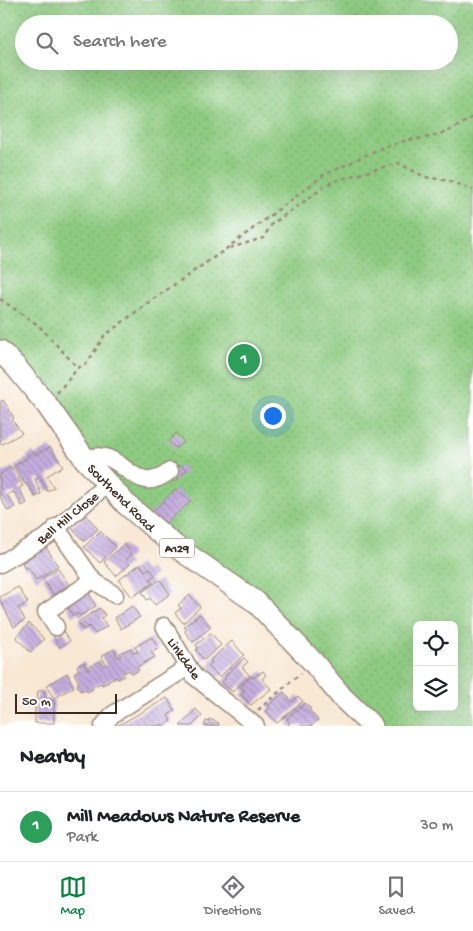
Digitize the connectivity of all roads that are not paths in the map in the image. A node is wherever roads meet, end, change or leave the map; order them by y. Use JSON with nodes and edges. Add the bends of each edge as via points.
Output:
{"nodes":[{"id":1,"x":0,"y":351,"type":"edge"},
{"id":2,"x":85,"y":459,"type":"junction"},
{"id":3,"x":170,"y":471,"type":"dead end"},
{"id":4,"x":107,"y":484,"type":"junction"},
{"id":5,"x":56,"y":527,"type":"junction"},
{"id":6,"x":0,"y":564,"type":"edge"},
{"id":7,"x":93,"y":580,"type":"junction"},
{"id":8,"x":115,"y":595,"type":"dead end"},
{"id":9,"x":164,"y":626,"type":"dead end"},
{"id":10,"x":56,"y":627,"type":"dead end"},
{"id":11,"x":188,"y":667,"type":"junction"},
{"id":12,"x":251,"y":723,"type":"edge"},
{"id":13,"x":103,"y":726,"type":"edge"},
{"id":14,"x":372,"y":726,"type":"edge"}],
"edges":[{"from":1,"to":2,"type":"main road","name":"Southend Road","number":"A129","via":[[47,405]]},
{"from":2,"to":3,"type":"street","via":[[106,456],[132,475],[146,480]]},
{"from":2,"to":4,"type":"main road","name":"Southend Road","number":"A129"},
{"from":4,"to":5,"type":"street","name":"Bell Hill Close"},
{"from":4,"to":14,"type":"main road","name":"Southend Road","number":"A129","via":[[151,527],[256,602]]},
{"from":5,"to":6,"type":"street","name":"Bell Hill Close","via":[[48,536]]},
{"from":5,"to":7,"type":"street"},
{"from":7,"to":8,"type":"street"},
{"from":7,"to":10,"type":"street","via":[[46,612]]},
{"from":9,"to":11,"type":"street","name":"Linkdale"},
{"from":11,"to":12,"type":"street","name":"Linkdale"},
{"from":11,"to":13,"type":"street","via":[[112,715]]}]}
